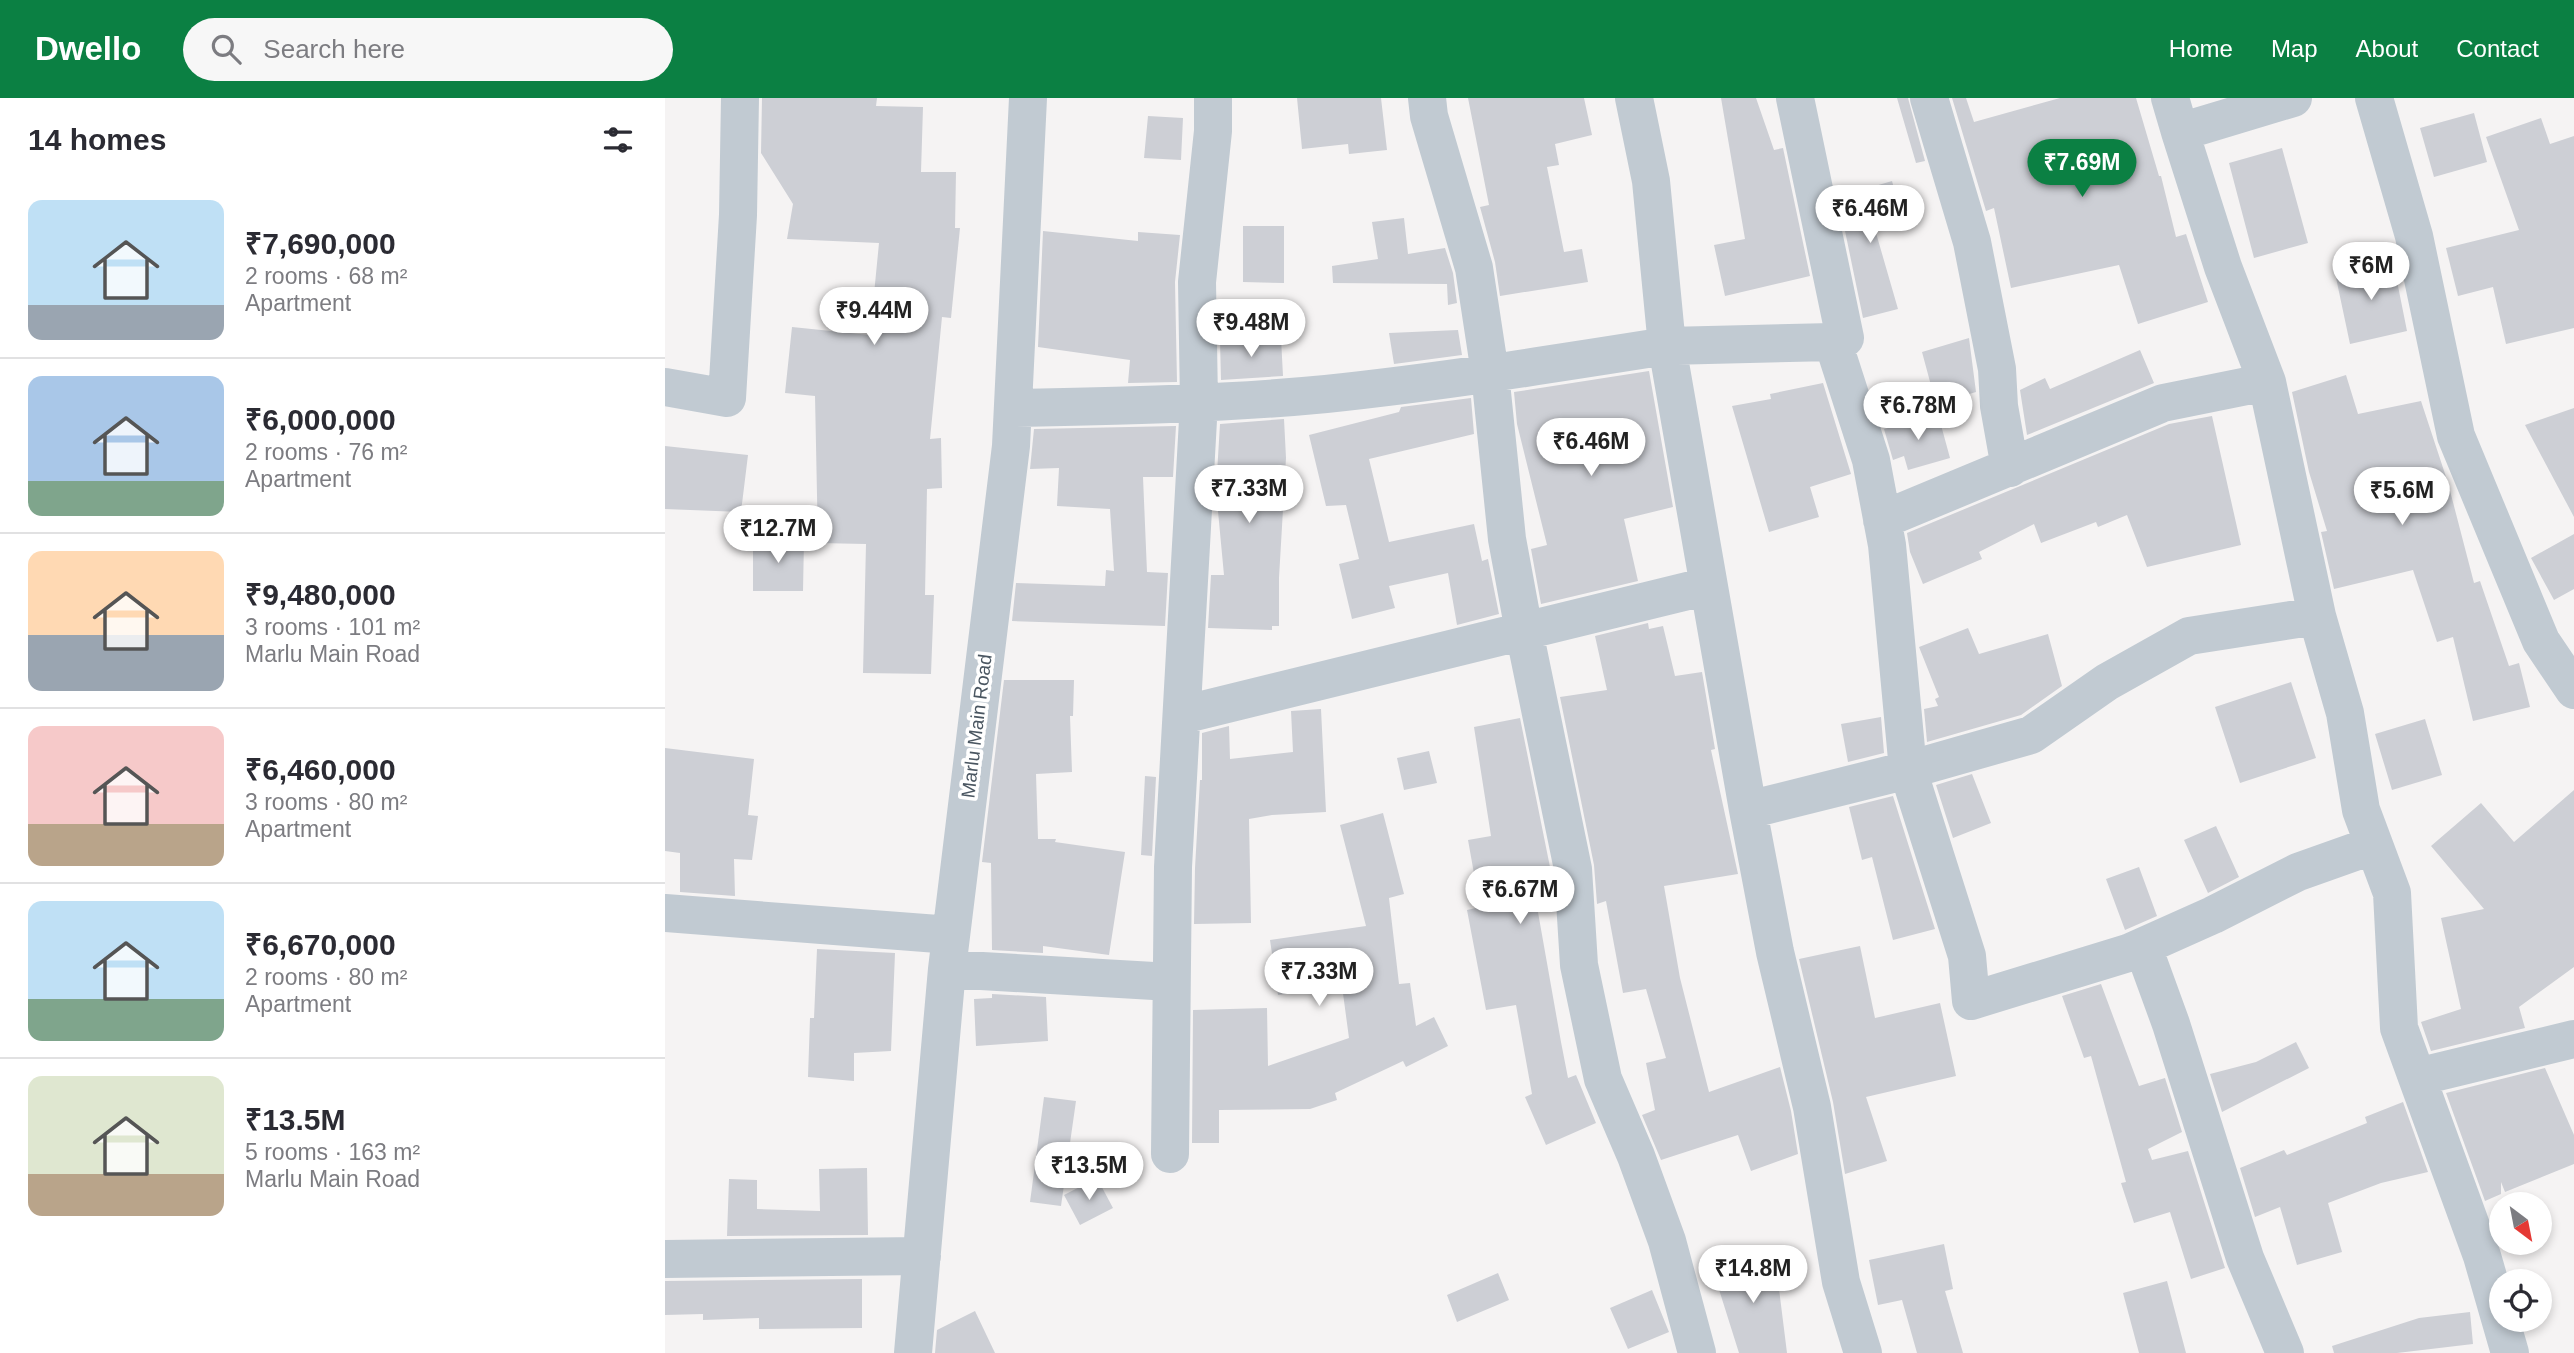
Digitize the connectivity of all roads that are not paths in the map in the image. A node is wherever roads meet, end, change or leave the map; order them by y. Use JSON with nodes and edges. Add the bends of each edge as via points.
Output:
{"nodes":[{"id":1,"x":740,"y":98,"type":"edge"},
{"id":2,"x":1028,"y":98,"type":"edge"},
{"id":3,"x":1213,"y":98,"type":"edge"},
{"id":4,"x":1427,"y":98,"type":"edge"},
{"id":5,"x":1634,"y":98,"type":"edge"},
{"id":6,"x":1795,"y":98,"type":"edge"},
{"id":7,"x":1929,"y":98,"type":"edge"},
{"id":8,"x":2294,"y":98,"type":"edge"},
{"id":9,"x":2374,"y":98,"type":"edge"},
{"id":10,"x":2175,"y":115,"type":"edge"},
{"id":11,"x":1833,"y":342,"type":"junction"},
{"id":12,"x":1667,"y":346,"type":"junction"},
{"id":13,"x":1490,"y":373,"type":"junction"},
{"id":14,"x":2267,"y":383,"type":"junction"},
{"id":15,"x":665,"y":387,"type":"edge"},
{"id":16,"x":1199,"y":402,"type":"junction"},
{"id":17,"x":1013,"y":408,"type":"junction"},
{"id":18,"x":2010,"y":468,"type":"junction"},
{"id":19,"x":1882,"y":520,"type":"junction"},
{"id":20,"x":1708,"y":586,"type":"junction"},
{"id":21,"x":2317,"y":616,"type":"junction"},
{"id":22,"x":1524,"y":631,"type":"junction"},
{"id":23,"x":2574,"y":690,"type":"edge"},
{"id":24,"x":1182,"y":715,"type":"junction"},
{"id":25,"x":1908,"y":770,"type":"junction"},
{"id":26,"x":1748,"y":810,"type":"junction"},
{"id":27,"x":2374,"y":845,"type":"junction"},
{"id":28,"x":665,"y":913,"type":"edge"},
{"id":29,"x":2143,"y":947,"type":"junction"},
{"id":30,"x":949,"y":952,"type":"junction"},
{"id":31,"x":1171,"y":982,"type":"junction"},
{"id":32,"x":2574,"y":1039,"type":"edge"},
{"id":33,"x":2417,"y":1077,"type":"junction"},
{"id":34,"x":1170,"y":1154,"type":"dead end"},
{"id":35,"x":922,"y":1256,"type":"junction"},
{"id":36,"x":665,"y":1259,"type":"edge"},
{"id":37,"x":913,"y":1353,"type":"edge"},
{"id":38,"x":1697,"y":1353,"type":"edge"},
{"id":39,"x":1863,"y":1353,"type":"edge"},
{"id":40,"x":2285,"y":1353,"type":"edge"},
{"id":41,"x":2510,"y":1353,"type":"edge"}],
"edges":[{"from":1,"to":15,"type":"street","via":[[727,398]]},
{"from":2,"to":17,"type":"street","name":"Marlu Main Road"},
{"from":3,"to":16,"type":"street","via":[[1197,282]]},
{"from":4,"to":13,"type":"street","via":[[1474,268]]},
{"from":5,"to":12,"type":"street","via":[[1651,181]]},
{"from":6,"to":11,"type":"street","via":[[1845,338]]},
{"from":7,"to":18,"type":"street","via":[[1972,242],[1997,369]]},
{"from":8,"to":10,"type":"street"},
{"from":9,"to":23,"type":"street","via":[[2414,236],[2456,436],[2541,641]]},
{"from":10,"to":14,"type":"street","via":[[2223,267]]},
{"from":11,"to":12,"type":"street"},
{"from":11,"to":19,"type":"street","via":[[1871,460]]},
{"from":12,"to":13,"type":"street"},
{"from":12,"to":20,"type":"street"},
{"from":13,"to":16,"type":"street","via":[[1324,394]]},
{"from":13,"to":22,"type":"street","via":[[1507,539]]},
{"from":14,"to":18,"type":"street","via":[[2163,403]]},
{"from":14,"to":21,"type":"street"},
{"from":16,"to":17,"type":"street"},
{"from":16,"to":24,"type":"street"},
{"from":17,"to":30,"type":"street","name":"Marlu Main Road"},
{"from":18,"to":19,"type":"street"},
{"from":19,"to":25,"type":"street"},
{"from":20,"to":22,"type":"street"},
{"from":20,"to":26,"type":"street"},
{"from":21,"to":25,"type":"street","via":[[2189,636],[2106,682],[2031,734]]},
{"from":21,"to":27,"type":"street","via":[[2345,713],[2361,810]]},
{"from":22,"to":24,"type":"street"},
{"from":22,"to":38,"type":"street","via":[[1573,869],[1579,965],[1603,1079],[1667,1241]]},
{"from":24,"to":31,"type":"street"},
{"from":25,"to":26,"type":"street"},
{"from":25,"to":29,"type":"street","via":[[1967,956],[1971,1001]]},
{"from":26,"to":39,"type":"street","via":[[1775,952],[1812,1107],[1841,1282]]},
{"from":27,"to":29,"type":"street","via":[[2298,872]]},
{"from":27,"to":33,"type":"street","via":[[2392,893],[2399,1028]]},
{"from":28,"to":30,"type":"street"},
{"from":29,"to":40,"type":"street","via":[[2245,1258]]},
{"from":30,"to":31,"type":"street"},
{"from":30,"to":35,"type":"street","name":"Marlu Main Road"},
{"from":31,"to":34,"type":"street"},
{"from":32,"to":33,"type":"street"},
{"from":33,"to":41,"type":"street","via":[[2482,1256]]},
{"from":35,"to":36,"type":"street"},
{"from":35,"to":37,"type":"street","name":"Marlu Main Road"}]}
